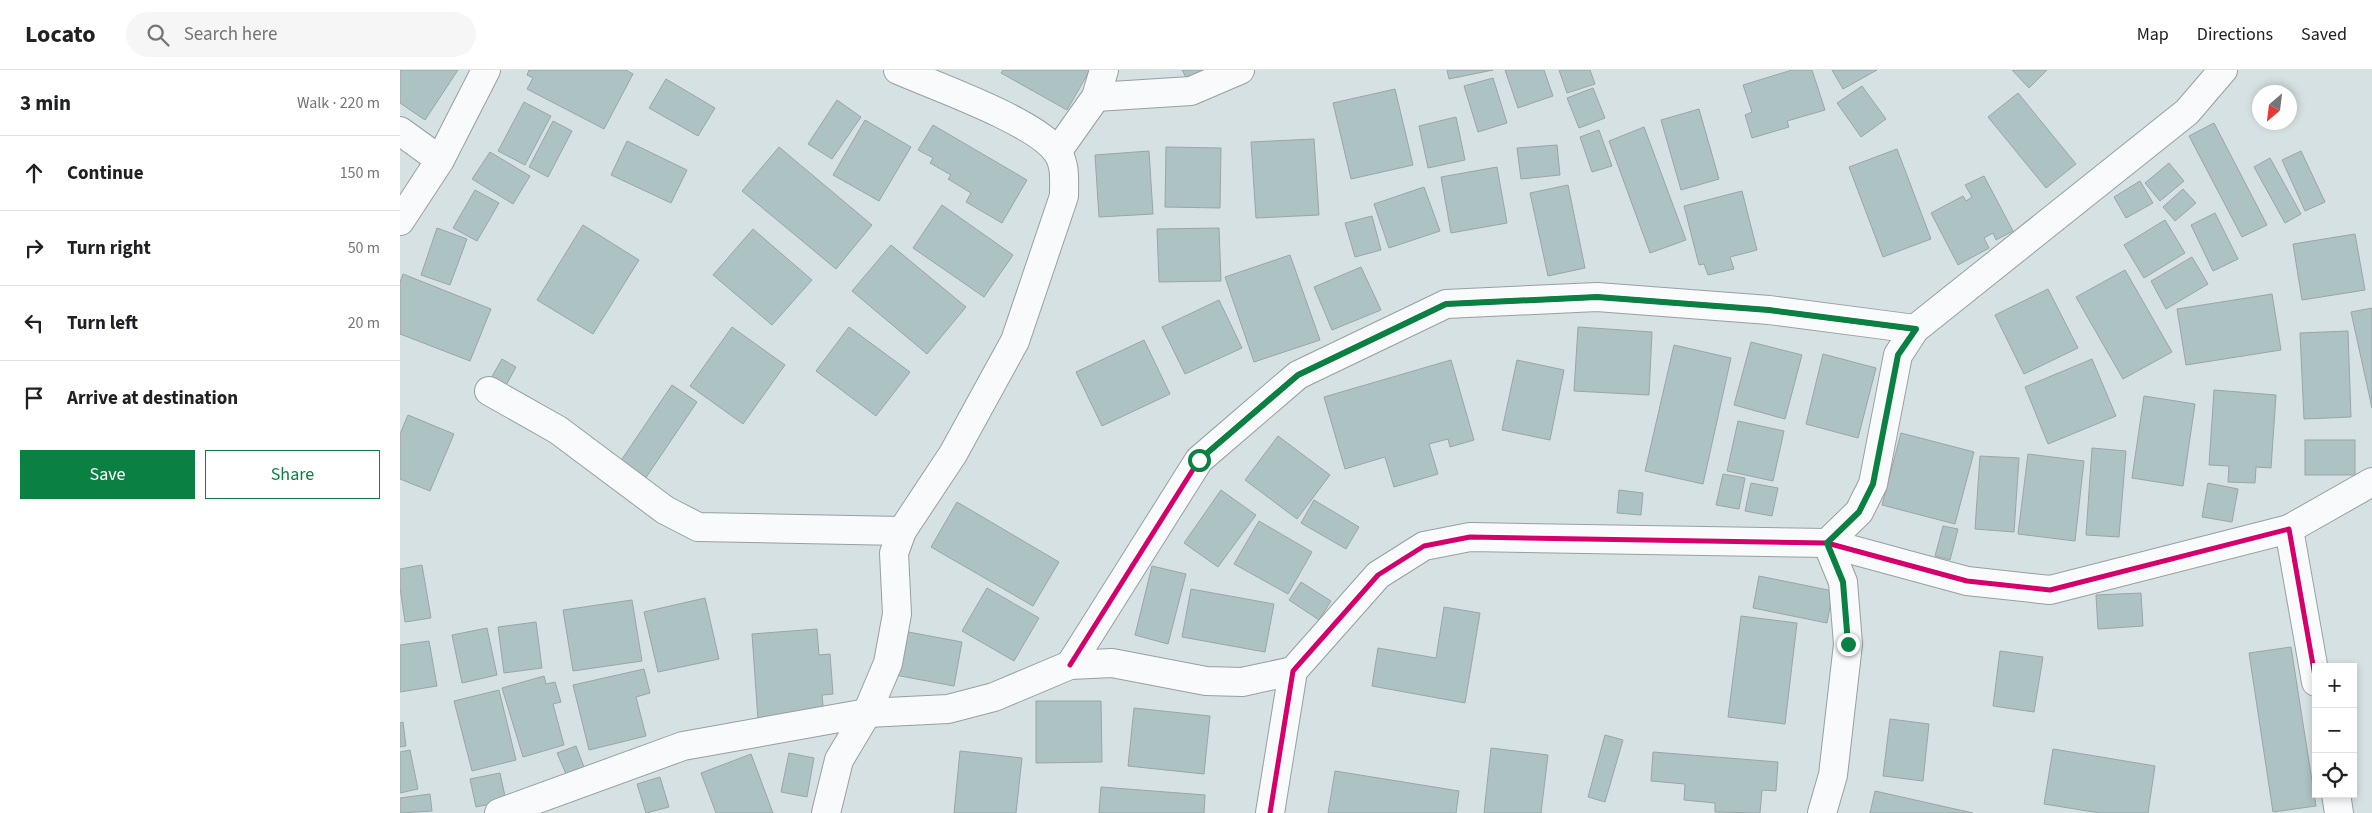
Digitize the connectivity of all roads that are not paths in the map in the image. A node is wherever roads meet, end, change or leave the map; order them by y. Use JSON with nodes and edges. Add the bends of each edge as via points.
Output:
{"nodes":[{"id":1,"x":486,"y":70,"type":"edge"},
{"id":2,"x":898,"y":70,"type":"edge"},
{"id":3,"x":1104,"y":70,"type":"edge"},
{"id":4,"x":1240,"y":70,"type":"edge"},
{"id":5,"x":2223,"y":70,"type":"edge"},
{"id":6,"x":1096,"y":97,"type":"junction"},
{"id":7,"x":400,"y":131,"type":"edge"},
{"id":8,"x":1057,"y":152,"type":"junction"},
{"id":9,"x":440,"y":160,"type":"junction"},
{"id":10,"x":400,"y":221,"type":"edge"},
{"id":11,"x":1916,"y":329,"type":"junction"},
{"id":12,"x":489,"y":391,"type":"dead end"},
{"id":13,"x":2372,"y":482,"type":"edge"},
{"id":14,"x":2289,"y":529,"type":"junction"},
{"id":15,"x":902,"y":531,"type":"junction"},
{"id":16,"x":1827,"y":543,"type":"junction"},
{"id":17,"x":2313,"y":663,"type":"edge"},
{"id":18,"x":1070,"y":665,"type":"junction"},
{"id":19,"x":1293,"y":671,"type":"junction"},
{"id":20,"x":867,"y":713,"type":"junction"},
{"id":21,"x":2337,"y":798,"type":"edge"},
{"id":22,"x":499,"y":813,"type":"edge"},
{"id":23,"x":826,"y":813,"type":"edge"},
{"id":24,"x":1270,"y":813,"type":"edge"},
{"id":25,"x":1822,"y":813,"type":"edge"},
{"id":26,"x":2339,"y":813,"type":"edge"}],
"edges":[{"from":1,"to":9,"type":"street"},
{"from":2,"to":8,"type":"street","via":[[1007,117],[1036,132]]},
{"from":3,"to":6,"type":"street"},
{"from":4,"to":6,"type":"street","via":[[1191,91]]},
{"from":5,"to":11,"type":"street","via":[[2188,112]]},
{"from":6,"to":8,"type":"street"},
{"from":7,"to":9,"type":"street"},
{"from":8,"to":15,"type":"street","via":[[1064,172],[1064,196],[1015,341],[953,454]]},
{"from":9,"to":10,"type":"street"},
{"from":11,"to":16,"type":"street","via":[[1898,355],[1873,484],[1859,512]]},
{"from":11,"to":18,"type":"street","via":[[1769,310],[1597,297],[1446,304],[1298,375],[1199,460]]},
{"from":12,"to":15,"type":"street","via":[[558,430],[665,510],[698,527]]},
{"from":13,"to":14,"type":"street"},
{"from":14,"to":16,"type":"street","via":[[2050,590],[1967,581]]},
{"from":14,"to":17,"type":"street"},
{"from":15,"to":20,"type":"street","via":[[894,553],[897,614],[888,663]]},
{"from":16,"to":19,"type":"street","via":[[1470,537],[1424,546],[1378,575]]},
{"from":16,"to":25,"type":"street","via":[[1843,582],[1848,644],[1833,775]]},
{"from":18,"to":19,"type":"street","via":[[1112,663],[1206,681],[1242,682]]},
{"from":18,"to":20,"type":"street","via":[[994,697],[948,709]]},
{"from":19,"to":24,"type":"street"},
{"from":20,"to":22,"type":"street","via":[[683,746]]},
{"from":20,"to":23,"type":"street","via":[[840,760]]},
{"from":21,"to":26,"type":"street"}]}
